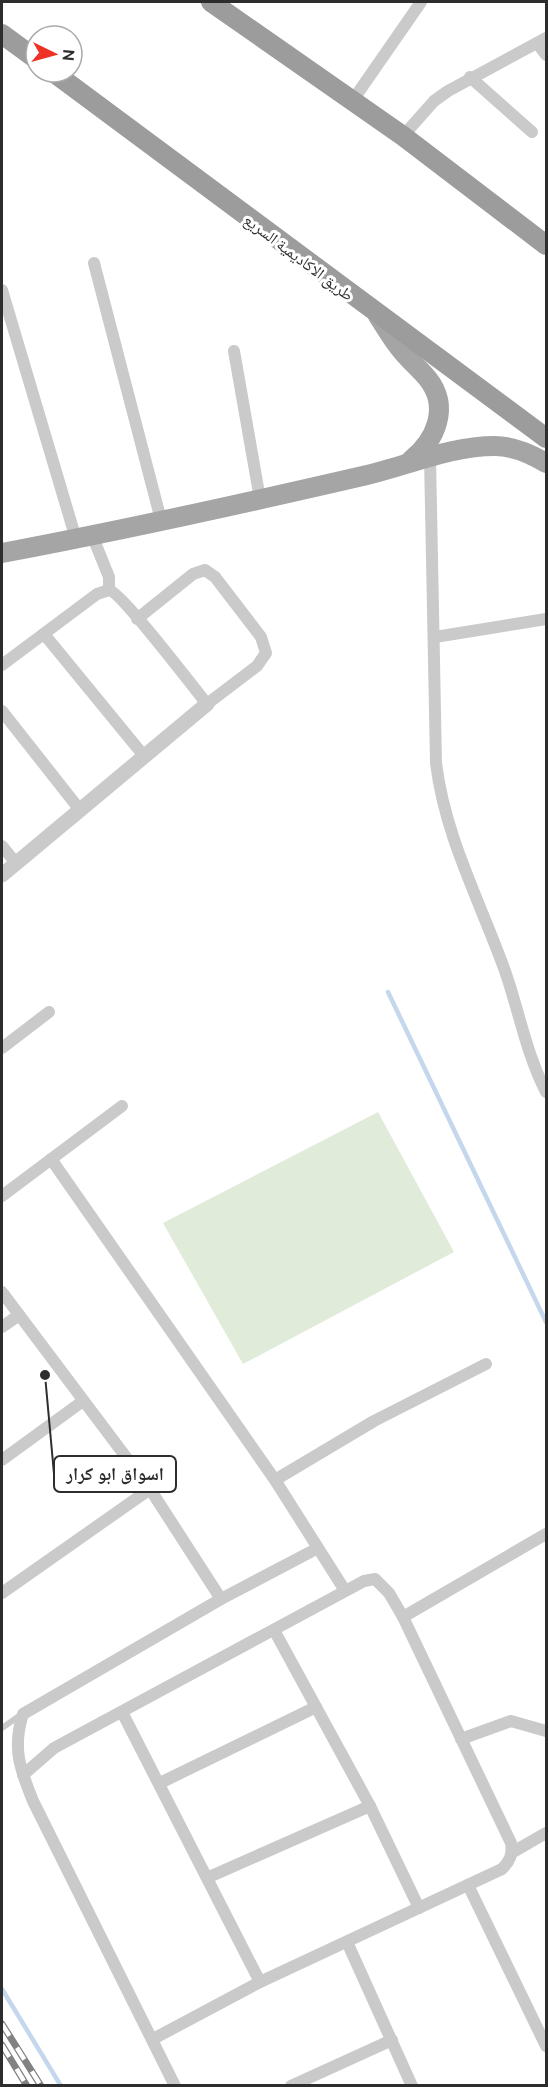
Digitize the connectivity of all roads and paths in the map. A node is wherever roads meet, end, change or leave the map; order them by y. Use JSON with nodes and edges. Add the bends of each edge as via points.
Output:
{"nodes":[{"id":1,"x":211,"y":2,"type":"edge"},
{"id":2,"x":421,"y":2,"type":"edge"},
{"id":3,"x":2,"y":33,"type":"edge"},
{"id":4,"x":542,"y":40,"type":"edge"},
{"id":5,"x":24,"y":50,"type":"edge"},
{"id":6,"x":546,"y":56,"type":"edge"},
{"id":7,"x":470,"y":77,"type":"junction"},
{"id":8,"x":69,"y":84,"type":"edge"},
{"id":9,"x":353,"y":100,"type":"junction"},
{"id":10,"x":532,"y":132,"type":"dead end"},
{"id":11,"x":403,"y":136,"type":"junction"},
{"id":12,"x":546,"y":245,"type":"edge"},
{"id":13,"x":94,"y":263,"type":"dead end"},
{"id":14,"x":2,"y":290,"type":"edge"},
{"id":15,"x":378,"y":316,"type":"junction"},
{"id":16,"x":234,"y":351,"type":"dead end"},
{"id":17,"x":546,"y":438,"type":"edge"},
{"id":18,"x":430,"y":457,"type":"junction"},
{"id":19,"x":546,"y":463,"type":"edge"},
{"id":20,"x":404,"y":466,"type":"junction"},
{"id":21,"x":260,"y":499,"type":"junction"},
{"id":22,"x":161,"y":520,"type":"junction"},
{"id":23,"x":84,"y":537,"type":"junction"},
{"id":24,"x":2,"y":553,"type":"edge"},
{"id":25,"x":109,"y":590,"type":"junction"},
{"id":26,"x":137,"y":619,"type":"junction"},
{"id":27,"x":546,"y":619,"type":"edge"},
{"id":28,"x":44,"y":634,"type":"junction"},
{"id":29,"x":435,"y":637,"type":"junction"},
{"id":30,"x":2,"y":666,"type":"edge"},
{"id":31,"x":207,"y":704,"type":"junction"},
{"id":32,"x":2,"y":711,"type":"edge"},
{"id":33,"x":144,"y":756,"type":"junction"},
{"id":34,"x":80,"y":810,"type":"junction"},
{"id":35,"x":2,"y":846,"type":"edge"},
{"id":36,"x":16,"y":863,"type":"junction"},
{"id":37,"x":2,"y":875,"type":"edge"},
{"id":38,"x":49,"y":1012,"type":"dead end"},
{"id":39,"x":2,"y":1048,"type":"edge"},
{"id":40,"x":546,"y":1092,"type":"edge"},
{"id":41,"x":122,"y":1106,"type":"dead end"},
{"id":42,"x":51,"y":1159,"type":"junction"},
{"id":43,"x":2,"y":1196,"type":"edge"},
{"id":44,"x":2,"y":1292,"type":"edge"},
{"id":45,"x":19,"y":1315,"type":"junction"},
{"id":46,"x":2,"y":1327,"type":"edge"},
{"id":47,"x":486,"y":1364,"type":"dead end"},
{"id":48,"x":83,"y":1401,"type":"junction"},
{"id":49,"x":2,"y":1460,"type":"edge"},
{"id":50,"x":275,"y":1480,"type":"junction"},
{"id":51,"x":150,"y":1489,"type":"junction"},
{"id":52,"x":546,"y":1534,"type":"edge"},
{"id":53,"x":318,"y":1548,"type":"junction"},
{"id":54,"x":344,"y":1589,"type":"junction"},
{"id":55,"x":2,"y":1593,"type":"edge"},
{"id":56,"x":221,"y":1599,"type":"junction"},
{"id":57,"x":402,"y":1617,"type":"junction"},
{"id":58,"x":274,"y":1630,"type":"junction"},
{"id":59,"x":316,"y":1707,"type":"junction"},
{"id":60,"x":122,"y":1712,"type":"junction"},
{"id":61,"x":23,"y":1714,"type":"junction"},
{"id":62,"x":2,"y":1728,"type":"edge"},
{"id":63,"x":546,"y":1731,"type":"edge"},
{"id":64,"x":461,"y":1738,"type":"junction"},
{"id":65,"x":23,"y":1775,"type":"junction"},
{"id":66,"x":160,"y":1783,"type":"junction"},
{"id":67,"x":370,"y":1806,"type":"junction"},
{"id":68,"x":546,"y":1833,"type":"edge"},
{"id":69,"x":513,"y":1852,"type":"junction"},
{"id":70,"x":209,"y":1877,"type":"junction"},
{"id":71,"x":468,"y":1885,"type":"junction"},
{"id":72,"x":419,"y":1908,"type":"junction"},
{"id":73,"x":347,"y":1942,"type":"junction"},
{"id":74,"x":260,"y":1982,"type":"junction"},
{"id":75,"x":153,"y":2038,"type":"junction"},
{"id":76,"x":392,"y":2040,"type":"junction"},
{"id":77,"x":546,"y":2046,"type":"edge"},
{"id":78,"x":175,"y":2085,"type":"edge"},
{"id":79,"x":291,"y":2085,"type":"edge"},
{"id":80,"x":412,"y":2085,"type":"edge"}],
"edges":[{"from":1,"to":9,"type":"highway"},
{"from":2,"to":9,"type":"street"},
{"from":3,"to":5,"type":"highway"},
{"from":4,"to":6,"type":"street"},
{"from":4,"to":7,"type":"street"},
{"from":7,"to":10,"type":"street"},
{"from":7,"to":11,"type":"street","via":[[434,101]]},
{"from":8,"to":15,"type":"highway","name":"طريق الاكاديمية السريع"},
{"from":9,"to":11,"type":"highway"},
{"from":11,"to":12,"type":"highway"},
{"from":13,"to":22,"type":"street"},
{"from":14,"to":23,"type":"street"},
{"from":15,"to":17,"type":"highway","name":"طريق الاكاديمية السريع"},
{"from":15,"to":20,"type":"main road","via":[[400,350],[429,379],[438,400],[434,434]]},
{"from":16,"to":21,"type":"street"},
{"from":18,"to":19,"type":"main road","via":[[497,446],[513,448]]},
{"from":18,"to":20,"type":"main road"},
{"from":18,"to":29,"type":"street"},
{"from":20,"to":21,"type":"main road"},
{"from":21,"to":22,"type":"main road"},
{"from":22,"to":23,"type":"main road"},
{"from":23,"to":24,"type":"main road"},
{"from":23,"to":25,"type":"street","via":[[109,577]]},
{"from":25,"to":26,"type":"street","via":[[118,594]]},
{"from":25,"to":28,"type":"street","via":[[97,594]]},
{"from":26,"to":31,"type":"street"},
{"from":26,"to":31,"type":"street","via":[[199,571],[205,570],[215,577],[261,638],[266,653],[257,666]]},
{"from":27,"to":29,"type":"street"},
{"from":28,"to":30,"type":"street"},
{"from":28,"to":33,"type":"street"},
{"from":29,"to":40,"type":"street","via":[[436,763],[446,820],[506,973],[533,1063]]},
{"from":31,"to":33,"type":"street"},
{"from":32,"to":34,"type":"street"},
{"from":33,"to":34,"type":"street"},
{"from":34,"to":36,"type":"street"},
{"from":35,"to":36,"type":"street"},
{"from":36,"to":37,"type":"street"},
{"from":38,"to":39,"type":"street"},
{"from":41,"to":42,"type":"street"},
{"from":42,"to":43,"type":"street"},
{"from":42,"to":50,"type":"street"},
{"from":44,"to":45,"type":"street"},
{"from":45,"to":46,"type":"street"},
{"from":45,"to":48,"type":"street"},
{"from":47,"to":50,"type":"street","via":[[374,1421]]},
{"from":48,"to":49,"type":"street"},
{"from":48,"to":51,"type":"street"},
{"from":50,"to":53,"type":"street"},
{"from":51,"to":55,"type":"street"},
{"from":51,"to":56,"type":"street"},
{"from":52,"to":57,"type":"street"},
{"from":53,"to":54,"type":"street"},
{"from":53,"to":56,"type":"street"},
{"from":54,"to":57,"type":"street","via":[[375,1579],[389,1593]]},
{"from":54,"to":58,"type":"street"},
{"from":56,"to":61,"type":"street"},
{"from":57,"to":64,"type":"street"},
{"from":58,"to":59,"type":"street"},
{"from":58,"to":60,"type":"street"},
{"from":59,"to":66,"type":"street"},
{"from":59,"to":67,"type":"street"},
{"from":60,"to":65,"type":"street","via":[[54,1748]]},
{"from":60,"to":66,"type":"street"},
{"from":61,"to":62,"type":"lane"},
{"from":61,"to":65,"type":"street","via":[[16,1741]]},
{"from":63,"to":64,"type":"street","via":[[511,1721]]},
{"from":64,"to":69,"type":"street"},
{"from":65,"to":75,"type":"street"},
{"from":66,"to":70,"type":"street"},
{"from":67,"to":70,"type":"street"},
{"from":67,"to":72,"type":"street"},
{"from":68,"to":69,"type":"street"},
{"from":69,"to":71,"type":"street","via":[[502,1869]]},
{"from":70,"to":74,"type":"street"},
{"from":71,"to":72,"type":"street"},
{"from":71,"to":77,"type":"street"},
{"from":72,"to":73,"type":"street"},
{"from":73,"to":74,"type":"street"},
{"from":73,"to":76,"type":"street"},
{"from":74,"to":75,"type":"street"},
{"from":75,"to":78,"type":"street"},
{"from":76,"to":79,"type":"street"},
{"from":76,"to":80,"type":"street"}]}
